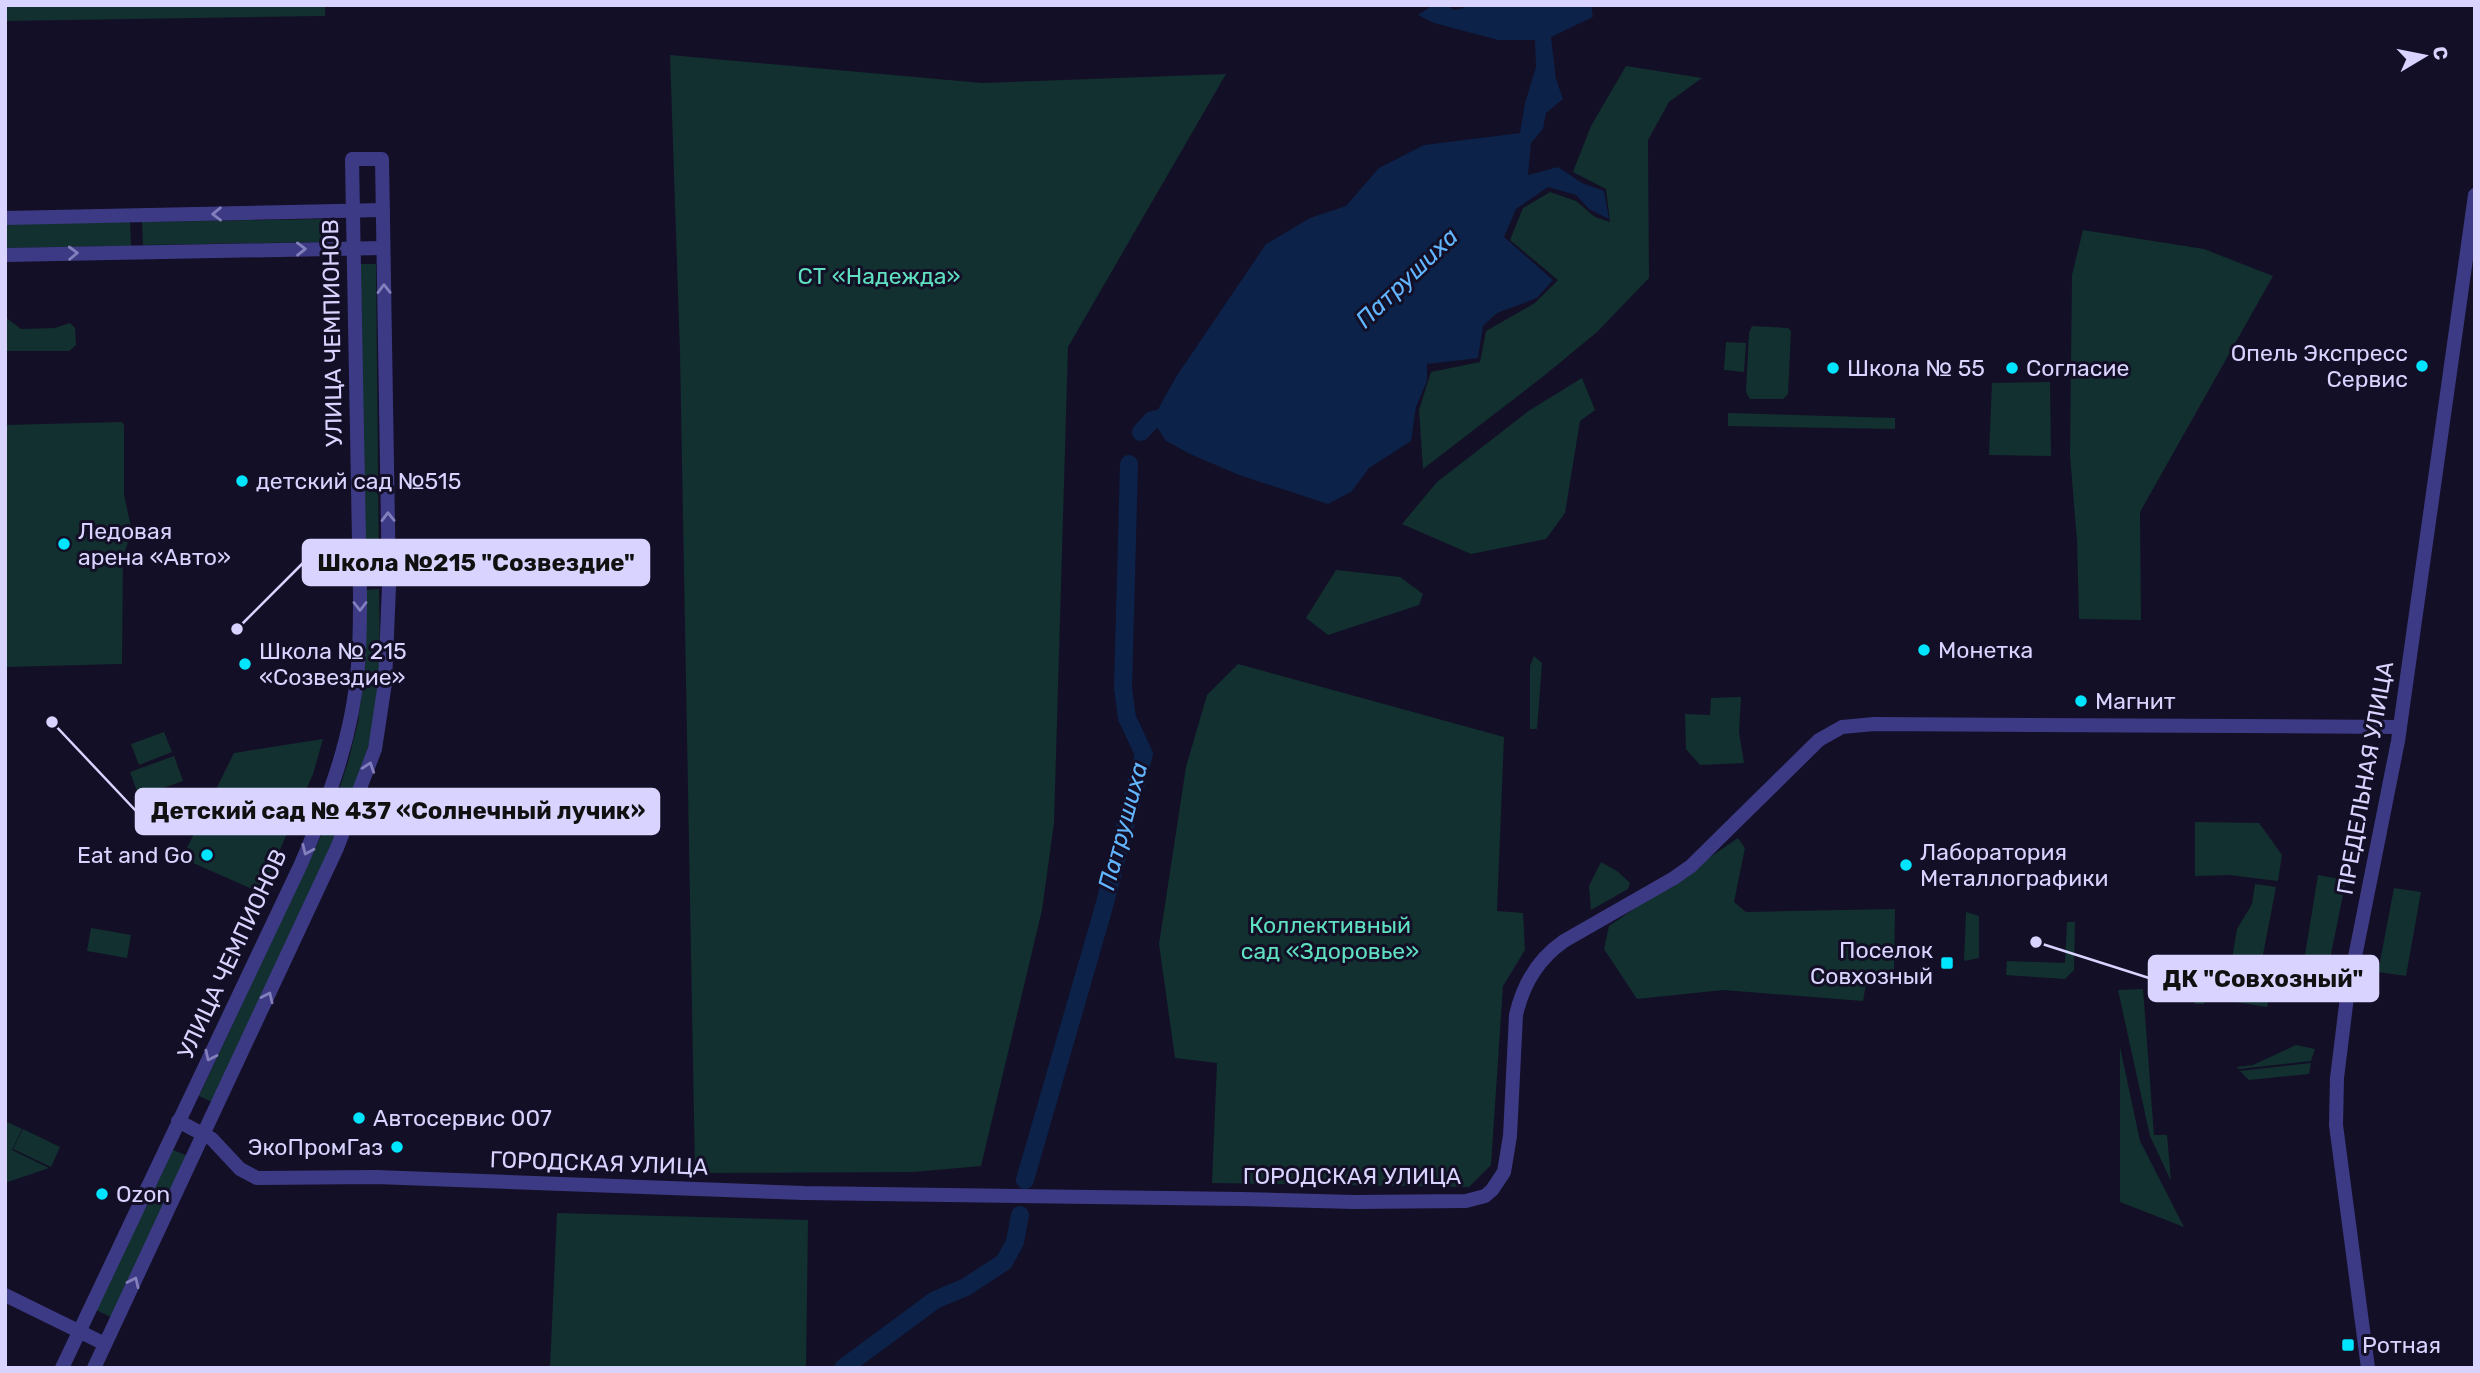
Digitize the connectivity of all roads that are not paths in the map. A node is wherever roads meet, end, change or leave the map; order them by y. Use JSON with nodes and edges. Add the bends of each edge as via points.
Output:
{"nodes":[{"id":1,"x":2475,"y":195,"type":"edge"},
{"id":2,"x":383,"y":210,"type":"junction"},
{"id":3,"x":352,"y":211,"type":"junction"},
{"id":4,"x":5,"y":218,"type":"edge"},
{"id":5,"x":353,"y":248,"type":"junction"},
{"id":6,"x":383,"y":248,"type":"junction"},
{"id":7,"x":5,"y":255,"type":"edge"},
{"id":8,"x":2400,"y":727,"type":"junction"},
{"id":9,"x":178,"y":1121,"type":"junction"},
{"id":10,"x":204,"y":1134,"type":"junction"},
{"id":11,"x":5,"y":1295,"type":"edge"},
{"id":12,"x":79,"y":1331,"type":"junction"},
{"id":13,"x":105,"y":1344,"type":"junction"},
{"id":14,"x":62,"y":1368,"type":"edge"},
{"id":15,"x":94,"y":1368,"type":"edge"},
{"id":16,"x":2368,"y":1368,"type":"edge"}],
"edges":[{"from":1,"to":8,"type":"street","name":"ПРЕДЕЛЬНАЯ УЛИЦА"},
{"from":2,"to":3,"type":"street"},
{"from":2,"to":3,"type":"street","name":"УЛИЦА ЧЕМПИОНОВ","via":[[382,159],[352,159]]},
{"from":2,"to":6,"type":"street"},
{"from":3,"to":4,"type":"street","one_way":true},
{"from":3,"to":5,"type":"street","name":"УЛИЦА ЧЕМПИОНОВ"},
{"from":5,"to":6,"type":"street"},
{"from":7,"to":5,"type":"street","one_way":true},
{"from":5,"to":9,"type":"street","name":"УЛИЦА ЧЕМПИОНОВ","one_way":true,"via":[[359,632],[348,734],[314,833]]},
{"from":10,"to":6,"type":"street","one_way":true,"via":[[337,848],[368,770],[380,724],[389,586]]},
{"from":8,"to":10,"type":"street","name":"ГОРОДСКАЯ УЛИЦА","via":[[1959,723],[1842,727],[1809,748],[1691,866],[1557,946],[1533,972],[1516,1015],[1508,1156],[1500,1182],[1485,1196],[1466,1201],[793,1193],[376,1177],[257,1178],[240,1170],[219,1144]]},
{"from":8,"to":16,"type":"street","name":"ПРЕДЕЛЬНАЯ УЛИЦА","via":[[2347,997],[2336,1100]]},
{"from":9,"to":10,"type":"street","name":"ГОРОДСКАЯ УЛИЦА"},
{"from":9,"to":12,"type":"street","name":"УЛИЦА ЧЕМПИОНОВ"},
{"from":13,"to":10,"type":"street","one_way":true},
{"from":11,"to":12,"type":"street"},
{"from":12,"to":13,"type":"street"},
{"from":12,"to":14,"type":"street","name":"УЛИЦА ЧЕМПИОНОВ"},
{"from":13,"to":15,"type":"street"}]}
